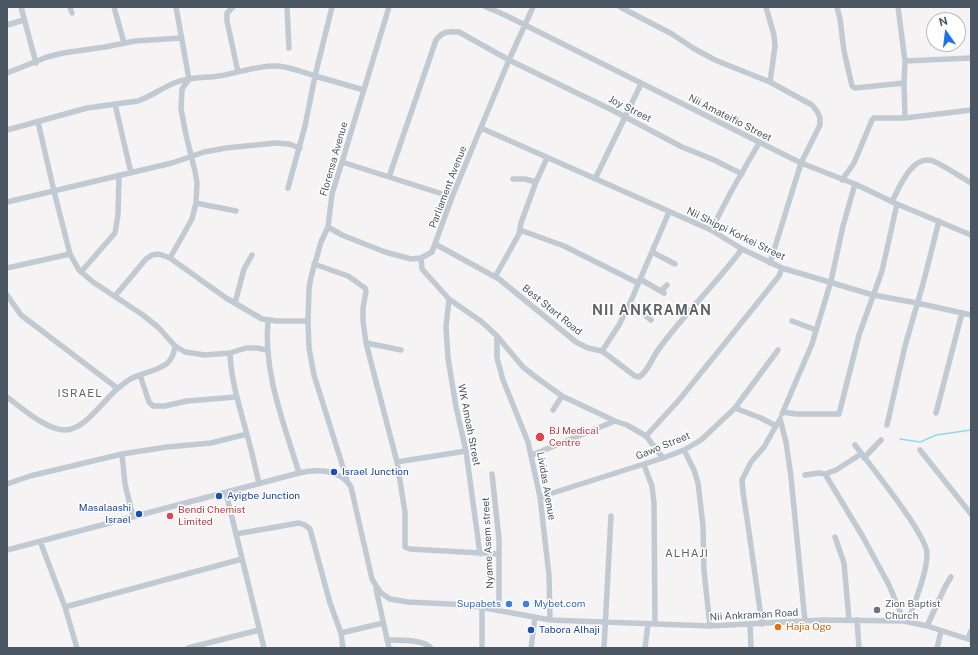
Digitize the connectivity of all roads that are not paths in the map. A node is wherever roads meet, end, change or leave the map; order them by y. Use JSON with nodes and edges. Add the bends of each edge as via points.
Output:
{"nodes":[{"id":1,"x":21,"y":7,"type":"edge"},
{"id":2,"x":114,"y":7,"type":"edge"},
{"id":3,"x":176,"y":7,"type":"edge"},
{"id":4,"x":233,"y":7,"type":"edge"},
{"id":5,"x":287,"y":7,"type":"edge"},
{"id":6,"x":332,"y":7,"type":"edge"},
{"id":7,"x":389,"y":7,"type":"edge"},
{"id":8,"x":486,"y":7,"type":"edge"},
{"id":9,"x":534,"y":7,"type":"edge"},
{"id":10,"x":620,"y":7,"type":"edge"},
{"id":11,"x":766,"y":7,"type":"edge"},
{"id":12,"x":837,"y":7,"type":"edge"},
{"id":13,"x":898,"y":7,"type":"edge"},
{"id":14,"x":24,"y":20,"type":"junction"},
{"id":15,"x":7,"y":25,"type":"edge"},
{"id":16,"x":525,"y":26,"type":"junction"},
{"id":17,"x":181,"y":38,"type":"junction"},
{"id":18,"x":124,"y":42,"type":"junction"},
{"id":19,"x":289,"y":48,"type":"dead end"},
{"id":20,"x":971,"y":58,"type":"edge"},
{"id":21,"x":510,"y":60,"type":"junction"},
{"id":22,"x":905,"y":61,"type":"junction"},
{"id":23,"x":36,"y":63,"type":"junction"},
{"id":24,"x":238,"y":72,"type":"junction"},
{"id":25,"x":7,"y":74,"type":"edge"},
{"id":26,"x":315,"y":76,"type":"junction"},
{"id":27,"x":189,"y":79,"type":"junction"},
{"id":28,"x":770,"y":82,"type":"junction"},
{"id":29,"x":904,"y":83,"type":"junction"},
{"id":30,"x":641,"y":84,"type":"junction"},
{"id":31,"x":364,"y":90,"type":"junction"},
{"id":32,"x":115,"y":104,"type":"junction"},
{"id":33,"x":971,"y":110,"type":"edge"},
{"id":34,"x":625,"y":117,"type":"junction"},
{"id":35,"x":905,"y":118,"type":"junction"},
{"id":36,"x":38,"y":122,"type":"junction"},
{"id":37,"x":481,"y":128,"type":"junction"},
{"id":38,"x":7,"y":130,"type":"edge"},
{"id":39,"x":759,"y":143,"type":"junction"},
{"id":40,"x":300,"y":148,"type":"junction"},
{"id":41,"x":192,"y":156,"type":"junction"},
{"id":42,"x":547,"y":158,"type":"junction"},
{"id":43,"x":342,"y":162,"type":"junction"},
{"id":44,"x":801,"y":163,"type":"junction"},
{"id":45,"x":131,"y":173,"type":"junction"},
{"id":46,"x":742,"y":174,"type":"junction"},
{"id":47,"x":119,"y":176,"type":"junction"},
{"id":48,"x":389,"y":177,"type":"junction"},
{"id":49,"x":513,"y":179,"type":"dead end"},
{"id":50,"x":595,"y":180,"type":"junction"},
{"id":51,"x":842,"y":180,"type":"junction"},
{"id":52,"x":536,"y":182,"type":"junction"},
{"id":53,"x":971,"y":183,"type":"edge"},
{"id":54,"x":855,"y":184,"type":"junction"},
{"id":55,"x":288,"y":188,"type":"dead end"},
{"id":56,"x":54,"y":191,"type":"junction"},
{"id":57,"x":452,"y":197,"type":"junction"},
{"id":58,"x":7,"y":202,"type":"edge"},
{"id":59,"x":196,"y":203,"type":"junction"},
{"id":60,"x":895,"y":203,"type":"junction"},
{"id":61,"x":236,"y":211,"type":"dead end"},
{"id":62,"x":668,"y":212,"type":"junction"},
{"id":63,"x":939,"y":221,"type":"junction"},
{"id":64,"x":328,"y":228,"type":"junction"},
{"id":65,"x":520,"y":230,"type":"junction"},
{"id":66,"x":711,"y":230,"type":"junction"},
{"id":67,"x":971,"y":235,"type":"edge"},
{"id":68,"x":435,"y":244,"type":"junction"},
{"id":69,"x":742,"y":249,"type":"junction"},
{"id":70,"x":652,"y":252,"type":"junction"},
{"id":71,"x":70,"y":254,"type":"junction"},
{"id":72,"x":252,"y":255,"type":"dead end"},
{"id":73,"x":170,"y":258,"type":"junction"},
{"id":74,"x":421,"y":258,"type":"junction"},
{"id":75,"x":770,"y":262,"type":"junction"},
{"id":76,"x":314,"y":264,"type":"junction"},
{"id":77,"x":674,"y":264,"type":"dead end"},
{"id":78,"x":7,"y":268,"type":"edge"},
{"id":79,"x":782,"y":268,"type":"junction"},
{"id":80,"x":80,"y":272,"type":"junction"},
{"id":81,"x":495,"y":277,"type":"junction"},
{"id":82,"x":639,"y":281,"type":"junction"},
{"id":83,"x":831,"y":282,"type":"junction"},
{"id":84,"x":667,"y":285,"type":"dead end"},
{"id":85,"x":7,"y":295,"type":"edge"},
{"id":86,"x":873,"y":295,"type":"junction"},
{"id":87,"x":115,"y":296,"type":"junction"},
{"id":88,"x":449,"y":299,"type":"junction"},
{"id":89,"x":235,"y":303,"type":"junction"},
{"id":90,"x":630,"y":303,"type":"junction"},
{"id":91,"x":917,"y":303,"type":"junction"},
{"id":92,"x":962,"y":314,"type":"junction"},
{"id":93,"x":971,"y":315,"type":"edge"},
{"id":94,"x":651,"y":320,"type":"dead end"},
{"id":95,"x":268,"y":321,"type":"junction"},
{"id":96,"x":308,"y":321,"type":"junction"},
{"id":97,"x":792,"y":321,"type":"dead end"},
{"id":98,"x":816,"y":330,"type":"junction"},
{"id":99,"x":497,"y":336,"type":"junction"},
{"id":100,"x":366,"y":343,"type":"junction"},
{"id":101,"x":175,"y":346,"type":"junction"},
{"id":102,"x":267,"y":350,"type":"junction"},
{"id":103,"x":401,"y":350,"type":"dead end"},
{"id":104,"x":778,"y":350,"type":"dead end"},
{"id":105,"x":602,"y":351,"type":"junction"},
{"id":106,"x":230,"y":353,"type":"junction"},
{"id":107,"x":140,"y":375,"type":"junction"},
{"id":108,"x":117,"y":388,"type":"junction"},
{"id":109,"x":562,"y":396,"type":"junction"},
{"id":110,"x":7,"y":397,"type":"edge"},
{"id":111,"x":236,"y":397,"type":"junction"},
{"id":112,"x":735,"y":408,"type":"junction"},
{"id":113,"x":553,"y":410,"type":"dead end"},
{"id":114,"x":783,"y":412,"type":"junction"},
{"id":115,"x":936,"y":413,"type":"dead end"},
{"id":116,"x":780,"y":419,"type":"junction"},
{"id":117,"x":615,"y":421,"type":"junction"},
{"id":118,"x":887,"y":425,"type":"dead end"},
{"id":119,"x":776,"y":426,"type":"junction"},
{"id":120,"x":247,"y":434,"type":"junction"},
{"id":121,"x":646,"y":436,"type":"junction"},
{"id":122,"x":881,"y":440,"type":"dead end"},
{"id":123,"x":855,"y":445,"type":"dead end"},
{"id":124,"x":684,"y":450,"type":"junction"},
{"id":125,"x":920,"y":450,"type":"dead end"},
{"id":126,"x":466,"y":451,"type":"junction"},
{"id":127,"x":122,"y":454,"type":"junction"},
{"id":128,"x":532,"y":455,"type":"junction"},
{"id":129,"x":863,"y":456,"type":"junction"},
{"id":130,"x":663,"y":458,"type":"junction"},
{"id":131,"x":397,"y":462,"type":"junction"},
{"id":132,"x":644,"y":465,"type":"junction"},
{"id":133,"x":299,"y":473,"type":"junction"},
{"id":134,"x":492,"y":474,"type":"dead end"},
{"id":135,"x":825,"y":474,"type":"junction"},
{"id":136,"x":805,"y":475,"type":"dead end"},
{"id":137,"x":347,"y":480,"type":"junction"},
{"id":138,"x":7,"y":484,"type":"edge"},
{"id":139,"x":259,"y":484,"type":"junction"},
{"id":140,"x":226,"y":492,"type":"junction"},
{"id":141,"x":540,"y":496,"type":"junction"},
{"id":142,"x":971,"y":514,"type":"edge"},
{"id":143,"x":610,"y":516,"type":"dead end"},
{"id":144,"x":133,"y":517,"type":"junction"},
{"id":145,"x":236,"y":534,"type":"junction"},
{"id":146,"x":835,"y":537,"type":"dead end"},
{"id":147,"x":40,"y":542,"type":"junction"},
{"id":148,"x":7,"y":550,"type":"edge"},
{"id":149,"x":480,"y":554,"type":"junction"},
{"id":150,"x":498,"y":554,"type":"junction"},
{"id":151,"x":242,"y":559,"type":"junction"},
{"id":152,"x":951,"y":577,"type":"dead end"},
{"id":153,"x":376,"y":586,"type":"junction"},
{"id":154,"x":65,"y":607,"type":"junction"},
{"id":155,"x":482,"y":607,"type":"junction"},
{"id":156,"x":499,"y":610,"type":"junction"},
{"id":157,"x":535,"y":617,"type":"junction"},
{"id":158,"x":550,"y":620,"type":"junction"},
{"id":159,"x":849,"y":620,"type":"junction"},
{"id":160,"x":857,"y":620,"type":"junction"},
{"id":161,"x":805,"y":621,"type":"junction"},
{"id":162,"x":605,"y":622,"type":"junction"},
{"id":163,"x":906,"y":622,"type":"junction"},
{"id":164,"x":383,"y":624,"type":"junction"},
{"id":165,"x":648,"y":624,"type":"junction"},
{"id":166,"x":655,"y":624,"type":"junction"},
{"id":167,"x":762,"y":624,"type":"junction"},
{"id":168,"x":750,"y":625,"type":"junction"},
{"id":169,"x":710,"y":626,"type":"junction"},
{"id":170,"x":927,"y":626,"type":"junction"},
{"id":171,"x":259,"y":630,"type":"junction"},
{"id":172,"x":941,"y":631,"type":"junction"},
{"id":173,"x":971,"y":631,"type":"edge"},
{"id":174,"x":341,"y":633,"type":"junction"},
{"id":175,"x":387,"y":640,"type":"junction"},
{"id":176,"x":970,"y":640,"type":"edge"},
{"id":177,"x":77,"y":648,"type":"edge"},
{"id":178,"x":188,"y":648,"type":"edge"},
{"id":179,"x":264,"y":648,"type":"edge"},
{"id":180,"x":343,"y":648,"type":"edge"},
{"id":181,"x":389,"y":648,"type":"edge"},
{"id":182,"x":431,"y":648,"type":"edge"},
{"id":183,"x":482,"y":648,"type":"edge"},
{"id":184,"x":531,"y":648,"type":"edge"},
{"id":185,"x":604,"y":648,"type":"edge"},
{"id":186,"x":645,"y":648,"type":"edge"},
{"id":187,"x":751,"y":648,"type":"edge"},
{"id":188,"x":859,"y":648,"type":"edge"},
{"id":189,"x":937,"y":648,"type":"edge"}],
"edges":[{"from":1,"to":14,"type":"street"},
{"from":2,"to":18,"type":"street"},
{"from":3,"to":17,"type":"street"},
{"from":4,"to":24,"type":"street","via":[[227,13],[227,21]]},
{"from":5,"to":19,"type":"street"},
{"from":6,"to":26,"type":"street"},
{"from":7,"to":31,"type":"street","name":"Florensa Avenue"},
{"from":8,"to":16,"type":"street","name":"Nii Amateifio Street"},
{"from":9,"to":16,"type":"street","name":"Parliament Avenue"},
{"from":10,"to":28,"type":"street","via":[[716,60]]},
{"from":11,"to":28,"type":"street","via":[[775,46]]},
{"from":12,"to":29,"type":"street","via":[[852,86],[860,88]]},
{"from":13,"to":22,"type":"street"},
{"from":14,"to":15,"type":"street"},
{"from":14,"to":23,"type":"street"},
{"from":16,"to":21,"type":"street","name":"Parliament Avenue"},
{"from":16,"to":30,"type":"street","name":"Nii Amateifio Street"},
{"from":17,"to":18,"type":"street"},
{"from":17,"to":27,"type":"street"},
{"from":18,"to":23,"type":"street","via":[[63,53]]},
{"from":20,"to":22,"type":"street"},
{"from":21,"to":34,"type":"street","name":"Joy Street"},
{"from":21,"to":37,"type":"street","name":"Parliament Avenue"},
{"from":21,"to":48,"type":"street","name":"Joy Street","via":[[459,32],[440,34]]},
{"from":22,"to":29,"type":"street"},
{"from":23,"to":25,"type":"street"},
{"from":24,"to":26,"type":"street","via":[[276,66]]},
{"from":24,"to":27,"type":"street"},
{"from":26,"to":31,"type":"street"},
{"from":26,"to":40,"type":"street"},
{"from":27,"to":32,"type":"street","via":[[178,81],[146,98]]},
{"from":27,"to":41,"type":"street","via":[[182,89],[181,109]]},
{"from":28,"to":44,"type":"street","via":[[812,105],[820,118],[820,125]]},
{"from":29,"to":35,"type":"street"},
{"from":30,"to":34,"type":"street"},
{"from":30,"to":39,"type":"street","name":"Nii Amateifio Street"},
{"from":31,"to":43,"type":"street","name":"Florensa Avenue"},
{"from":32,"to":36,"type":"street","via":[[87,108]]},
{"from":32,"to":45,"type":"street"},
{"from":33,"to":35,"type":"street"},
{"from":34,"to":46,"type":"street","name":"Joy Street","via":[[682,147]]},
{"from":34,"to":50,"type":"street"},
{"from":35,"to":51,"type":"street","via":[[872,120],[854,163]]},
{"from":36,"to":38,"type":"street"},
{"from":36,"to":56,"type":"street"},
{"from":37,"to":42,"type":"street","name":"Nii Shippi Korkei Street"},
{"from":37,"to":57,"type":"street","name":"Parliament Avenue"},
{"from":39,"to":44,"type":"street","name":"Nii Amateifio Street"},
{"from":39,"to":46,"type":"street"},
{"from":40,"to":41,"type":"street","via":[[288,144],[267,143],[226,148]]},
{"from":40,"to":55,"type":"street"},
{"from":41,"to":45,"type":"street"},
{"from":41,"to":59,"type":"street","via":[[197,183]]},
{"from":42,"to":50,"type":"street","name":"Nii Shippi Korkei Street"},
{"from":42,"to":52,"type":"street"},
{"from":43,"to":48,"type":"street"},
{"from":43,"to":64,"type":"street","name":"Florensa Avenue","via":[[332,194]]},
{"from":44,"to":51,"type":"street","name":"Nii Amateifio Street"},
{"from":44,"to":75,"type":"street"},
{"from":45,"to":47,"type":"street"},
{"from":46,"to":66,"type":"street"},
{"from":47,"to":56,"type":"street"},
{"from":47,"to":80,"type":"street","via":[[115,234]]},
{"from":48,"to":57,"type":"street"},
{"from":49,"to":52,"type":"street"},
{"from":50,"to":62,"type":"street","name":"Nii Shippi Korkei Street"},
{"from":51,"to":54,"type":"street","name":"Nii Amateifio Street"},
{"from":52,"to":65,"type":"street"},
{"from":53,"to":60,"type":"street","via":[[932,161],[922,161],[914,166],[901,184]]},
{"from":54,"to":60,"type":"street","name":"Nii Amateifio Street"},
{"from":54,"to":83,"type":"street"},
{"from":56,"to":58,"type":"street"},
{"from":56,"to":71,"type":"street"},
{"from":57,"to":68,"type":"street","name":"Parliament Avenue"},
{"from":59,"to":61,"type":"street"},
{"from":59,"to":73,"type":"street","via":[[192,219]]},
{"from":60,"to":63,"type":"street","name":"Nii Amateifio Street"},
{"from":60,"to":86,"type":"street","via":[[882,271]]},
{"from":62,"to":66,"type":"street","name":"Nii Shippi Korkei Street"},
{"from":62,"to":70,"type":"street"},
{"from":63,"to":67,"type":"street","name":"Nii Amateifio Street"},
{"from":63,"to":91,"type":"street"},
{"from":64,"to":74,"type":"street","via":[[385,252],[411,259]]},
{"from":64,"to":76,"type":"street","name":"Florensa Avenue"},
{"from":65,"to":81,"type":"street"},
{"from":65,"to":82,"type":"street","via":[[564,246]]},
{"from":66,"to":69,"type":"street","name":"Nii Shippi Korkei Street"},
{"from":68,"to":74,"type":"street","name":"Parliament Avenue","via":[[432,252]]},
{"from":68,"to":81,"type":"street","name":"Best Start Road"},
{"from":69,"to":75,"type":"street","name":"Nii Shippi Korkei Street"},
{"from":69,"to":105,"type":"street","name":"Best Start Road","via":[[670,334],[644,374],[635,376]]},
{"from":70,"to":77,"type":"street"},
{"from":70,"to":82,"type":"street"},
{"from":71,"to":78,"type":"street"},
{"from":71,"to":80,"type":"street"},
{"from":72,"to":89,"type":"street","via":[[244,269]]},
{"from":73,"to":87,"type":"street","via":[[159,254],[149,256]]},
{"from":73,"to":89,"type":"street"},
{"from":74,"to":88,"type":"street","via":[[422,269]]},
{"from":75,"to":79,"type":"street","name":"Nii Shippi Korkei Street"},
{"from":76,"to":96,"type":"street","name":"Florensa Avenue","via":[[309,289]]},
{"from":76,"to":100,"type":"street","via":[[348,276],[365,288],[363,321]]},
{"from":79,"to":83,"type":"street","name":"Nii Shippi Korkei Street"},
{"from":79,"to":121,"type":"street","via":[[756,306]]},
{"from":80,"to":87,"type":"street"},
{"from":81,"to":105,"type":"street","name":"Best Start Road","via":[[576,342]]},
{"from":82,"to":84,"type":"street","via":[[662,292]]},
{"from":82,"to":90,"type":"street"},
{"from":83,"to":86,"type":"street","name":"Nii Shippi Korkei Street"},
{"from":83,"to":98,"type":"street"},
{"from":85,"to":108,"type":"street","via":[[21,315]]},
{"from":86,"to":91,"type":"street","name":"Nii Shippi Korkei Street"},
{"from":86,"to":114,"type":"street","via":[[853,356],[839,414]]},
{"from":87,"to":101,"type":"street","via":[[152,322]]},
{"from":88,"to":99,"type":"street"},
{"from":88,"to":126,"type":"street","name":"WK Amoah Street","via":[[446,327],[448,358]]},
{"from":89,"to":95,"type":"street"},
{"from":90,"to":94,"type":"street"},
{"from":90,"to":105,"type":"street","via":[[619,326]]},
{"from":91,"to":92,"type":"street","name":"Nii Shippi Korkei Street"},
{"from":91,"to":118,"type":"street"},
{"from":92,"to":93,"type":"street","name":"Nii Shippi Korkei Street"},
{"from":92,"to":115,"type":"street"},
{"from":95,"to":96,"type":"street"},
{"from":95,"to":102,"type":"street"},
{"from":96,"to":137,"type":"street","name":"Florensa Avenue","via":[[314,375]]},
{"from":97,"to":98,"type":"street"},
{"from":98,"to":114,"type":"street"},
{"from":99,"to":109,"type":"street","via":[[523,367]]},
{"from":99,"to":128,"type":"street","name":"Lividas Avenue","via":[[497,358],[503,380]]},
{"from":100,"to":103,"type":"street"},
{"from":100,"to":131,"type":"street"},
{"from":101,"to":106,"type":"street","via":[[193,354]]},
{"from":101,"to":107,"type":"street","via":[[172,357],[165,365]]},
{"from":102,"to":106,"type":"street","via":[[246,348]]},
{"from":102,"to":133,"type":"street","via":[[277,399]]},
{"from":104,"to":112,"type":"street","name":"Gawo Street"},
{"from":106,"to":111,"type":"street"},
{"from":107,"to":108,"type":"street"},
{"from":107,"to":111,"type":"street","via":[[149,402],[153,406]]},
{"from":108,"to":110,"type":"street","via":[[82,424],[66,430],[58,430],[41,421]]},
{"from":109,"to":113,"type":"street"},
{"from":109,"to":117,"type":"street"},
{"from":111,"to":120,"type":"street"},
{"from":112,"to":119,"type":"street"},
{"from":112,"to":124,"type":"street","name":"Gawo Street","via":[[701,440]]},
{"from":114,"to":116,"type":"street"},
{"from":116,"to":119,"type":"street"},
{"from":116,"to":161,"type":"street","via":[[791,477]]},
{"from":117,"to":121,"type":"street"},
{"from":117,"to":128,"type":"street"},
{"from":119,"to":167,"type":"street","via":[[742,480]]},
{"from":120,"to":127,"type":"street","via":[[211,442]]},
{"from":120,"to":139,"type":"street"},
{"from":121,"to":130,"type":"street"},
{"from":122,"to":129,"type":"street"},
{"from":123,"to":129,"type":"street"},
{"from":124,"to":130,"type":"street","name":"Gawo Street"},
{"from":124,"to":169,"type":"street","via":[[698,483]]},
{"from":125,"to":142,"type":"street"},
{"from":126,"to":131,"type":"street"},
{"from":126,"to":149,"type":"street","name":"WK Amoah Street"},
{"from":127,"to":138,"type":"street","via":[[67,466]]},
{"from":127,"to":144,"type":"street","via":[[125,484]]},
{"from":128,"to":141,"type":"street","name":"Lividas Avenue"},
{"from":129,"to":135,"type":"street"},
{"from":129,"to":163,"type":"street","via":[[900,505],[925,544],[926,565]]},
{"from":130,"to":132,"type":"street","name":"Gawo Street"},
{"from":131,"to":149,"type":"street","via":[[405,512],[405,547]]},
{"from":132,"to":141,"type":"street","name":"Gawo Street"},
{"from":132,"to":166,"type":"street","via":[[652,486],[654,503]]},
{"from":133,"to":137,"type":"street","via":[[323,471],[338,474]]},
{"from":133,"to":139,"type":"street"},
{"from":134,"to":150,"type":"street","name":"Nyame Asem street","via":[[498,523]]},
{"from":135,"to":136,"type":"street"},
{"from":135,"to":163,"type":"street","via":[[863,537]]},
{"from":137,"to":153,"type":"street","name":"Florensa Avenue","via":[[353,491],[370,575]]},
{"from":139,"to":140,"type":"street"},
{"from":140,"to":144,"type":"street"},
{"from":140,"to":145,"type":"street"},
{"from":141,"to":158,"type":"street","name":"Lividas Avenue","via":[[549,575]]},
{"from":143,"to":162,"type":"street"},
{"from":144,"to":147,"type":"street"},
{"from":145,"to":151,"type":"street"},
{"from":145,"to":174,"type":"street","via":[[299,523],[310,529]]},
{"from":146,"to":159,"type":"street","via":[[844,562]]},
{"from":147,"to":148,"type":"street"},
{"from":147,"to":154,"type":"street"},
{"from":149,"to":150,"type":"street"},
{"from":150,"to":156,"type":"street","name":"Nyame Asem street"},
{"from":151,"to":154,"type":"street"},
{"from":151,"to":171,"type":"street"},
{"from":152,"to":170,"type":"street"},
{"from":153,"to":155,"type":"street","name":"Nii Ankraman Road","via":[[384,596],[397,600]]},
{"from":153,"to":164,"type":"street","name":"Florensa Avenue"},
{"from":154,"to":177,"type":"street"},
{"from":155,"to":156,"type":"street","name":"Nii Ankraman Road"},
{"from":155,"to":183,"type":"street"},
{"from":156,"to":157,"type":"street","name":"Nii Ankraman Road"},
{"from":157,"to":158,"type":"street","name":"Nii Ankraman Road"},
{"from":157,"to":184,"type":"street"},
{"from":158,"to":162,"type":"street","name":"Nii Ankraman Road"},
{"from":159,"to":160,"type":"street","name":"Nii Ankraman Road"},
{"from":159,"to":161,"type":"street","name":"Nii Ankraman Road"},
{"from":160,"to":163,"type":"street","name":"Nii Ankraman Road"},
{"from":160,"to":188,"type":"street"},
{"from":161,"to":167,"type":"street","name":"Nii Ankraman Road"},
{"from":162,"to":165,"type":"street","name":"Nii Ankraman Road"},
{"from":162,"to":185,"type":"street"},
{"from":163,"to":170,"type":"street","name":"Nii Ankraman Road"},
{"from":164,"to":174,"type":"street"},
{"from":164,"to":175,"type":"street","name":"Florensa Avenue"},
{"from":165,"to":166,"type":"street","name":"Nii Ankraman Road"},
{"from":165,"to":186,"type":"street"},
{"from":166,"to":169,"type":"street","name":"Nii Ankraman Road"},
{"from":167,"to":168,"type":"street","name":"Nii Ankraman Road"},
{"from":168,"to":169,"type":"street","name":"Nii Ankraman Road"},
{"from":168,"to":187,"type":"street"},
{"from":170,"to":172,"type":"street","name":"Nii Ankraman Road"},
{"from":171,"to":178,"type":"street"},
{"from":171,"to":179,"type":"street"},
{"from":172,"to":176,"type":"street","name":"Nii Ankraman Road"},
{"from":172,"to":189,"type":"street"},
{"from":173,"to":176,"type":"street"},
{"from":174,"to":180,"type":"street"},
{"from":175,"to":181,"type":"street","name":"Florensa Avenue"},
{"from":175,"to":182,"type":"street","via":[[420,642]]}]}
